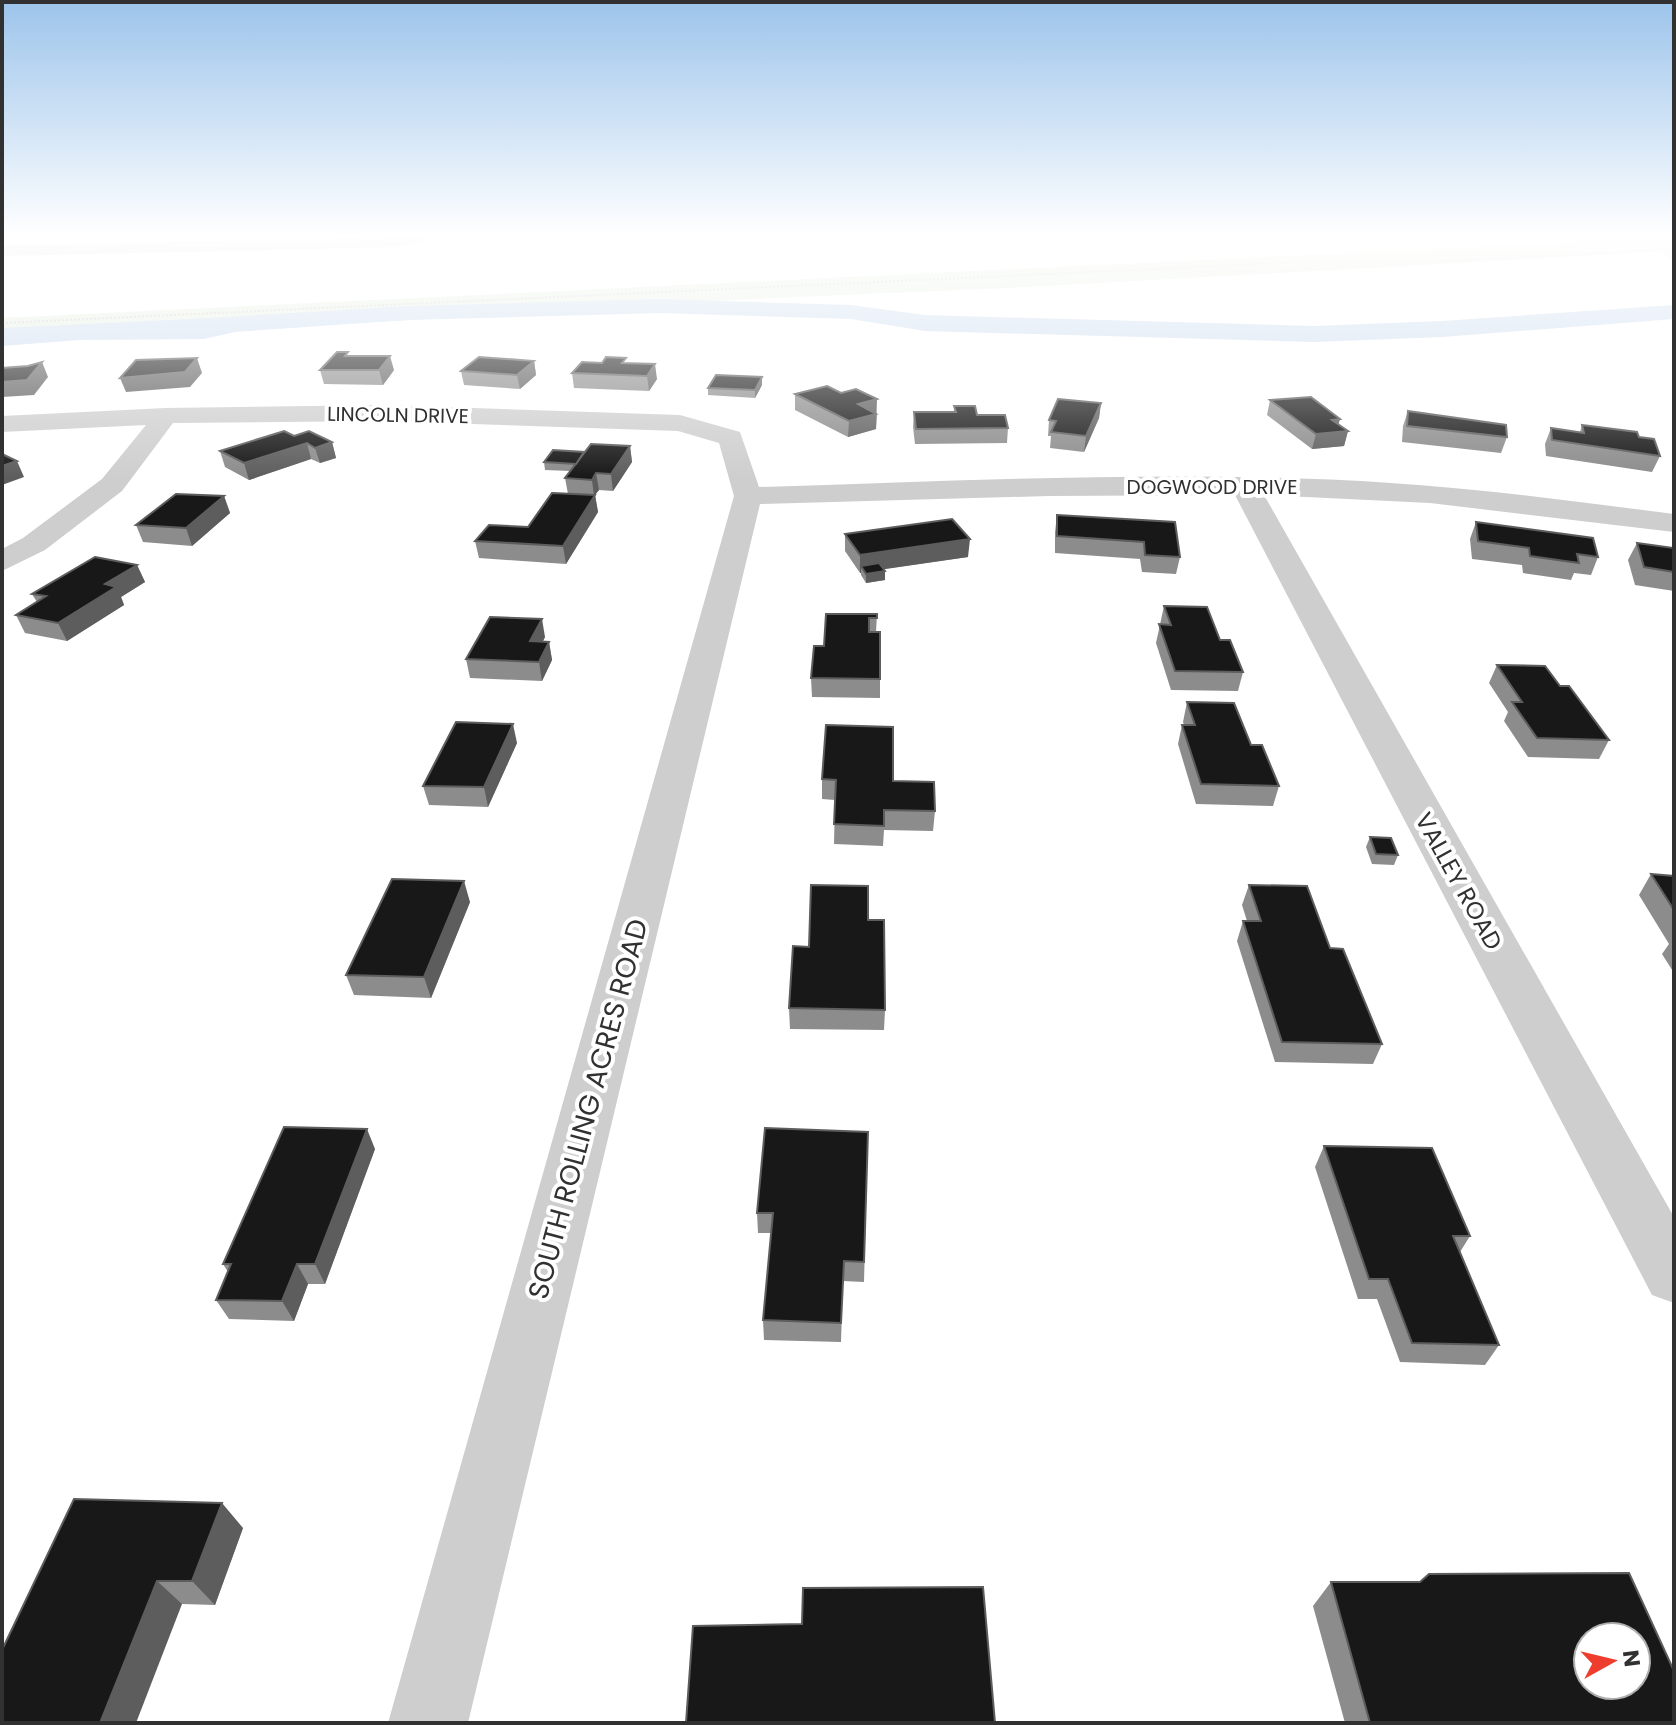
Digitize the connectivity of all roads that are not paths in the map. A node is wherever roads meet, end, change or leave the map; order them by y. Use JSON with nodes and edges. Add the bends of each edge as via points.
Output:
{"nodes":[{"id":1,"x":166,"y":416,"type":"junction"},
{"id":2,"x":2,"y":424,"type":"edge"},
{"id":3,"x":1245,"y":487,"type":"junction"},
{"id":4,"x":748,"y":496,"type":"junction"},
{"id":5,"x":1674,"y":523,"type":"edge"},
{"id":6,"x":2,"y":562,"type":"edge"},
{"id":7,"x":1674,"y":1275,"type":"edge"},
{"id":8,"x":428,"y":1723,"type":"edge"}],
"edges":[{"from":1,"to":2,"type":"street","name":"LINCOLN DRIVE"},
{"from":1,"to":4,"type":"street","name":"LINCOLN DRIVE","via":[[384,413],[680,423],[731,438]]},
{"from":1,"to":6,"type":"street","via":[[112,485]]},
{"from":3,"to":4,"type":"street","name":"DOGWOOD DRIVE"},
{"from":3,"to":5,"type":"street","name":"DOGWOOD DRIVE","via":[[1351,489]]},
{"from":3,"to":7,"type":"street","name":"VALLEY ROAD"},
{"from":4,"to":8,"type":"street","name":"SOUTH ROLLING ACRES ROAD"}]}
